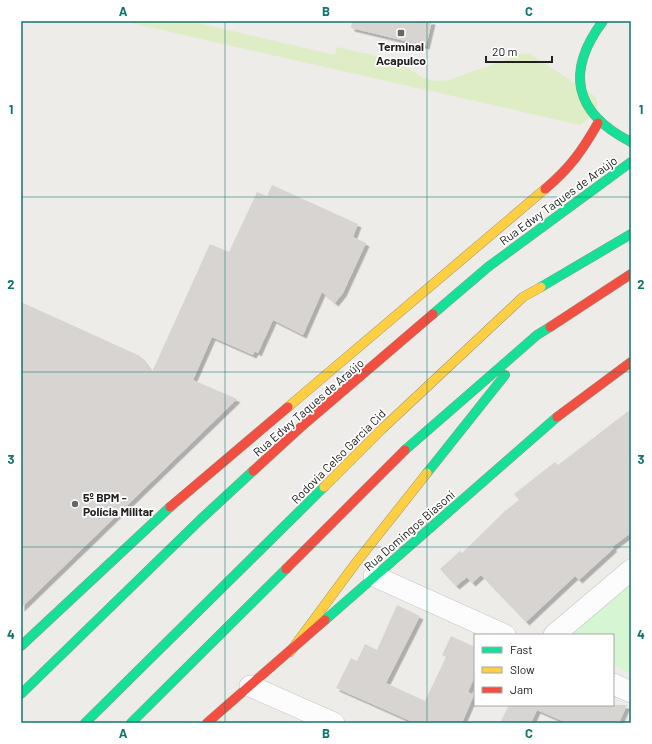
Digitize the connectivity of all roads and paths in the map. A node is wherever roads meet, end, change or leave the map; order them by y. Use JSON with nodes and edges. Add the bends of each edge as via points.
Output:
{"nodes":[{"id":1,"x":603,"y":21,"type":"edge"},
{"id":2,"x":598,"y":123,"type":"junction"},
{"id":3,"x":631,"y":142,"type":"edge"},
{"id":4,"x":631,"y":162,"type":"edge"},
{"id":5,"x":631,"y":234,"type":"edge"},
{"id":6,"x":631,"y":274,"type":"edge"},
{"id":7,"x":537,"y":335,"type":"junction"},
{"id":8,"x":631,"y":362,"type":"edge"},
{"id":9,"x":631,"y":570,"type":"edge"},
{"id":10,"x":374,"y":576,"type":"junction"},
{"id":11,"x":503,"y":634,"type":"edge"},
{"id":12,"x":555,"y":634,"type":"edge"},
{"id":13,"x":21,"y":646,"type":"edge"},
{"id":14,"x":290,"y":652,"type":"junction"},
{"id":15,"x":614,"y":684,"type":"edge"},
{"id":16,"x":250,"y":686,"type":"junction"},
{"id":17,"x":631,"y":692,"type":"edge"},
{"id":18,"x":21,"y":694,"type":"edge"},
{"id":19,"x":85,"y":723,"type":"edge"},
{"id":20,"x":131,"y":723,"type":"edge"},
{"id":21,"x":207,"y":723,"type":"edge"},
{"id":22,"x":334,"y":723,"type":"edge"}],
"edges":[{"from":1,"to":2,"type":"main road","via":[[588,39],[580,60],[579,71],[579,83],[586,105]]},
{"from":2,"to":3,"type":"main road","via":[[615,136]]},
{"from":2,"to":13,"type":"main road","name":"Rua Edwy Taques de Araújo","via":[[580,154],[564,173],[169,507]]},
{"from":4,"to":18,"type":"main road","name":"Rua Edwy Taques de Araújo","via":[[488,267],[301,427],[201,519]]},
{"from":5,"to":19,"type":"main road","name":"Rodovia Celso Garcia Cid","via":[[523,298],[382,429]]},
{"from":6,"to":7,"type":"main road"},
{"from":7,"to":14,"type":"main road","via":[[355,564]]},
{"from":7,"to":20,"type":"main road","via":[[416,439]]},
{"from":8,"to":10,"type":"main road","name":"Rua Domingos Biasoni","via":[[557,417]]},
{"from":9,"to":12,"type":"street"},
{"from":10,"to":11,"type":"street"},
{"from":10,"to":14,"type":"main road","name":"Rua Domingos Biasoni"},
{"from":14,"to":16,"type":"main road","name":"Rua Domingos Biasoni"},
{"from":15,"to":17,"type":"street"},
{"from":16,"to":21,"type":"main road","name":"Rua Domingos Biasoni"},
{"from":16,"to":22,"type":"street"}]}
